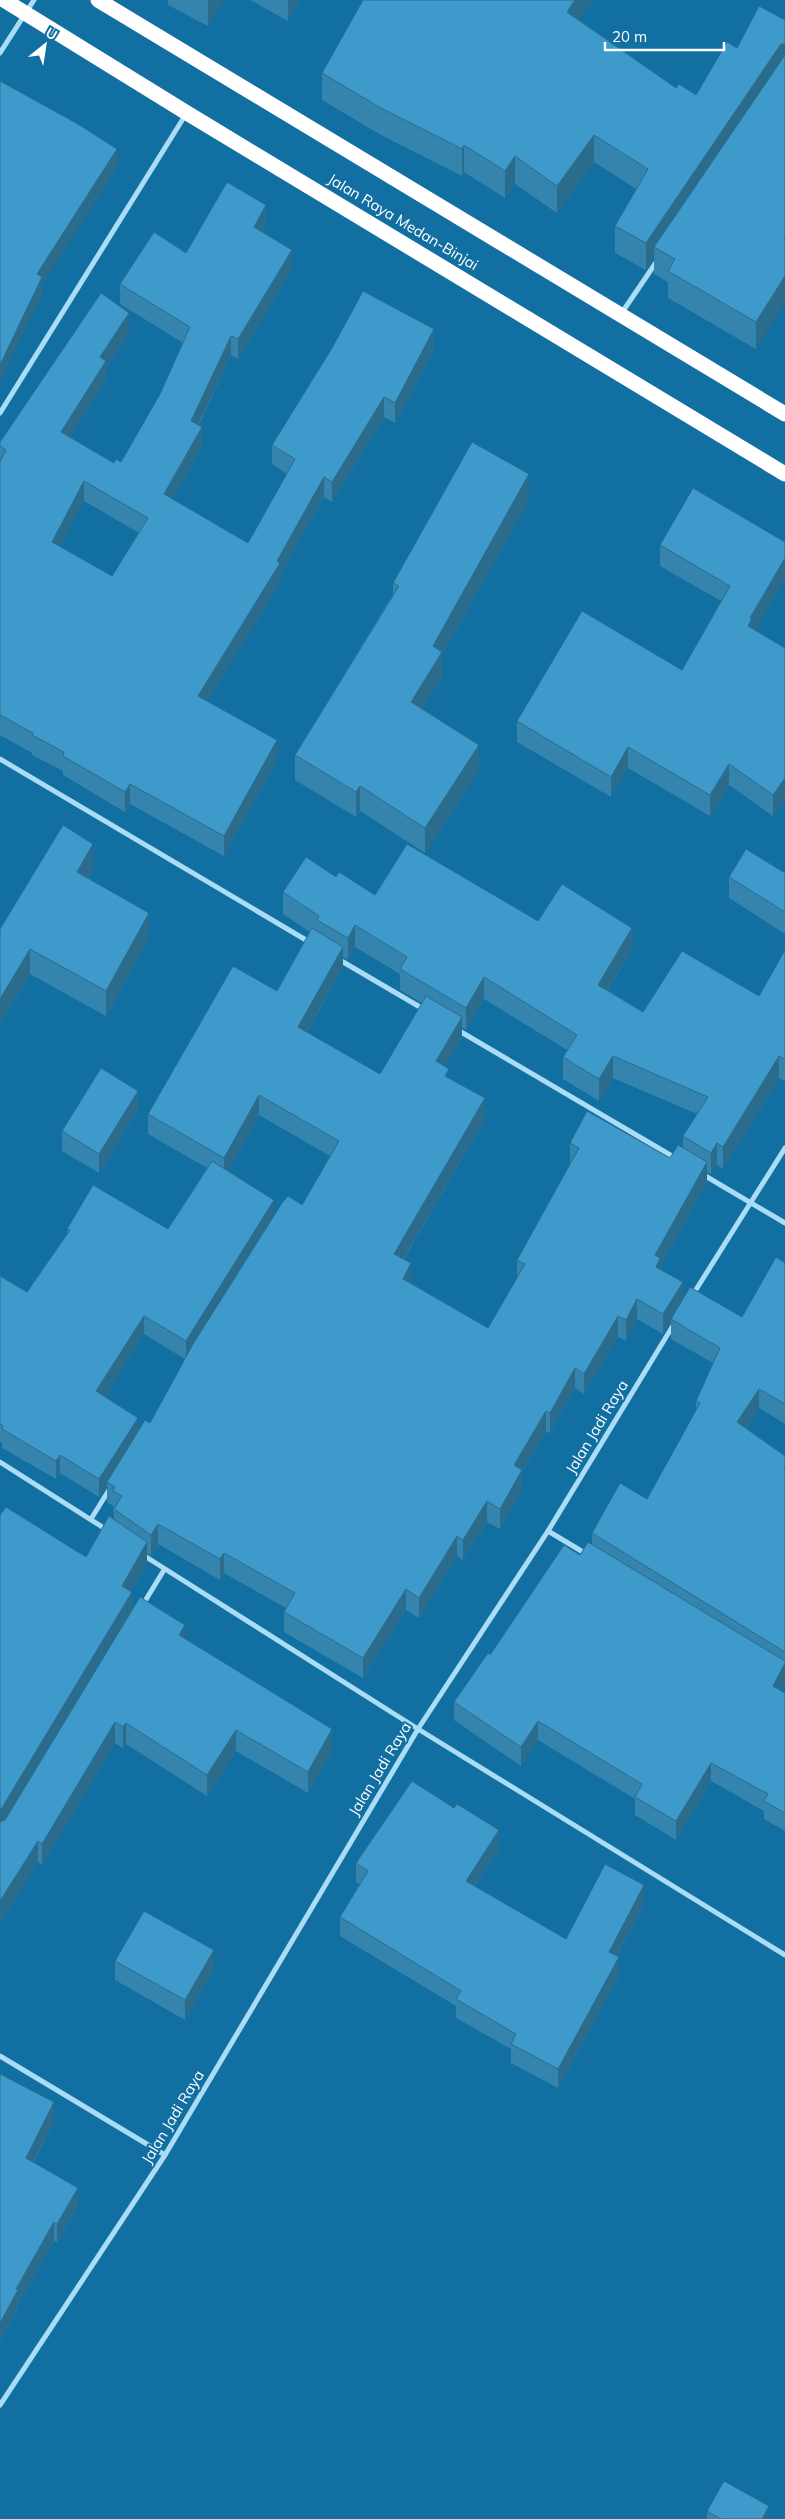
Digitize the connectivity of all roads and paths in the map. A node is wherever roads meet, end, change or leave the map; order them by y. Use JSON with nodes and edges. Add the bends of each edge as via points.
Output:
{"nodes":[{"id":1,"x":4,"y":0,"type":"edge"},
{"id":2,"x":34,"y":0,"type":"edge"},
{"id":3,"x":98,"y":0,"type":"edge"},
{"id":4,"x":26,"y":13,"type":"junction"},
{"id":5,"x":0,"y":53,"type":"edge"},
{"id":6,"x":187,"y":113,"type":"junction"},
{"id":7,"x":659,"y":258,"type":"edge"},
{"id":8,"x":620,"y":314,"type":"junction"},
{"id":9,"x":0,"y":413,"type":"edge"},
{"id":10,"x":785,"y":414,"type":"edge"},
{"id":11,"x":785,"y":474,"type":"edge"},
{"id":12,"x":0,"y":759,"type":"edge"},
{"id":13,"x":315,"y":945,"type":"edge"},
{"id":14,"x":332,"y":955,"type":"edge"},
{"id":15,"x":434,"y":1016,"type":"edge"},
{"id":16,"x":451,"y":1026,"type":"edge"},
{"id":17,"x":785,"y":1148,"type":"edge"},
{"id":18,"x":681,"y":1162,"type":"edge"},
{"id":19,"x":698,"y":1172,"type":"edge"},
{"id":20,"x":749,"y":1202,"type":"junction"},
{"id":21,"x":785,"y":1223,"type":"edge"},
{"id":22,"x":687,"y":1303,"type":"edge"},
{"id":23,"x":677,"y":1320,"type":"edge"},
{"id":24,"x":0,"y":1462,"type":"edge"},
{"id":25,"x":112,"y":1486,"type":"edge"},
{"id":26,"x":91,"y":1519,"type":"junction"},
{"id":27,"x":548,"y":1531,"type":"junction"},
{"id":28,"x":115,"y":1536,"type":"edge"},
{"id":29,"x":140,"y":1553,"type":"edge"},
{"id":30,"x":590,"y":1557,"type":"edge"},
{"id":31,"x":164,"y":1570,"type":"junction"},
{"id":32,"x":138,"y":1612,"type":"edge"},
{"id":33,"x":418,"y":1729,"type":"junction"},
{"id":34,"x":785,"y":1955,"type":"edge"},
{"id":35,"x":0,"y":2056,"type":"edge"},
{"id":36,"x":165,"y":2155,"type":"junction"},
{"id":37,"x":0,"y":2405,"type":"edge"}],
"edges":[{"from":1,"to":4,"type":"highway","name":"Jalan Raya Medan-Binjai"},
{"from":2,"to":4,"type":"street"},
{"from":3,"to":8,"type":"highway"},
{"from":4,"to":5,"type":"street"},
{"from":4,"to":6,"type":"highway","name":"Jalan Raya Medan-Binjai"},
{"from":6,"to":9,"type":"street"},
{"from":6,"to":11,"type":"highway","name":"Jalan Raya Medan-Binjai"},
{"from":7,"to":8,"type":"street"},
{"from":8,"to":10,"type":"highway"},
{"from":12,"to":13,"type":"street"},
{"from":14,"to":15,"type":"street"},
{"from":16,"to":18,"type":"street"},
{"from":17,"to":20,"type":"street"},
{"from":19,"to":20,"type":"street"},
{"from":20,"to":21,"type":"street"},
{"from":20,"to":22,"type":"street"},
{"from":23,"to":27,"type":"street","name":"Jalan Jadi Raya"},
{"from":24,"to":26,"type":"street"},
{"from":25,"to":26,"type":"street"},
{"from":26,"to":28,"type":"street"},
{"from":27,"to":30,"type":"street"},
{"from":27,"to":33,"type":"street","name":"Jalan Jadi Raya"},
{"from":29,"to":31,"type":"street"},
{"from":31,"to":32,"type":"street"},
{"from":31,"to":33,"type":"street"},
{"from":33,"to":34,"type":"street"},
{"from":33,"to":36,"type":"street","name":"Jalan Jadi Raya"},
{"from":35,"to":36,"type":"street"},
{"from":36,"to":37,"type":"street","name":"Jalan Jadi Raya"}]}
